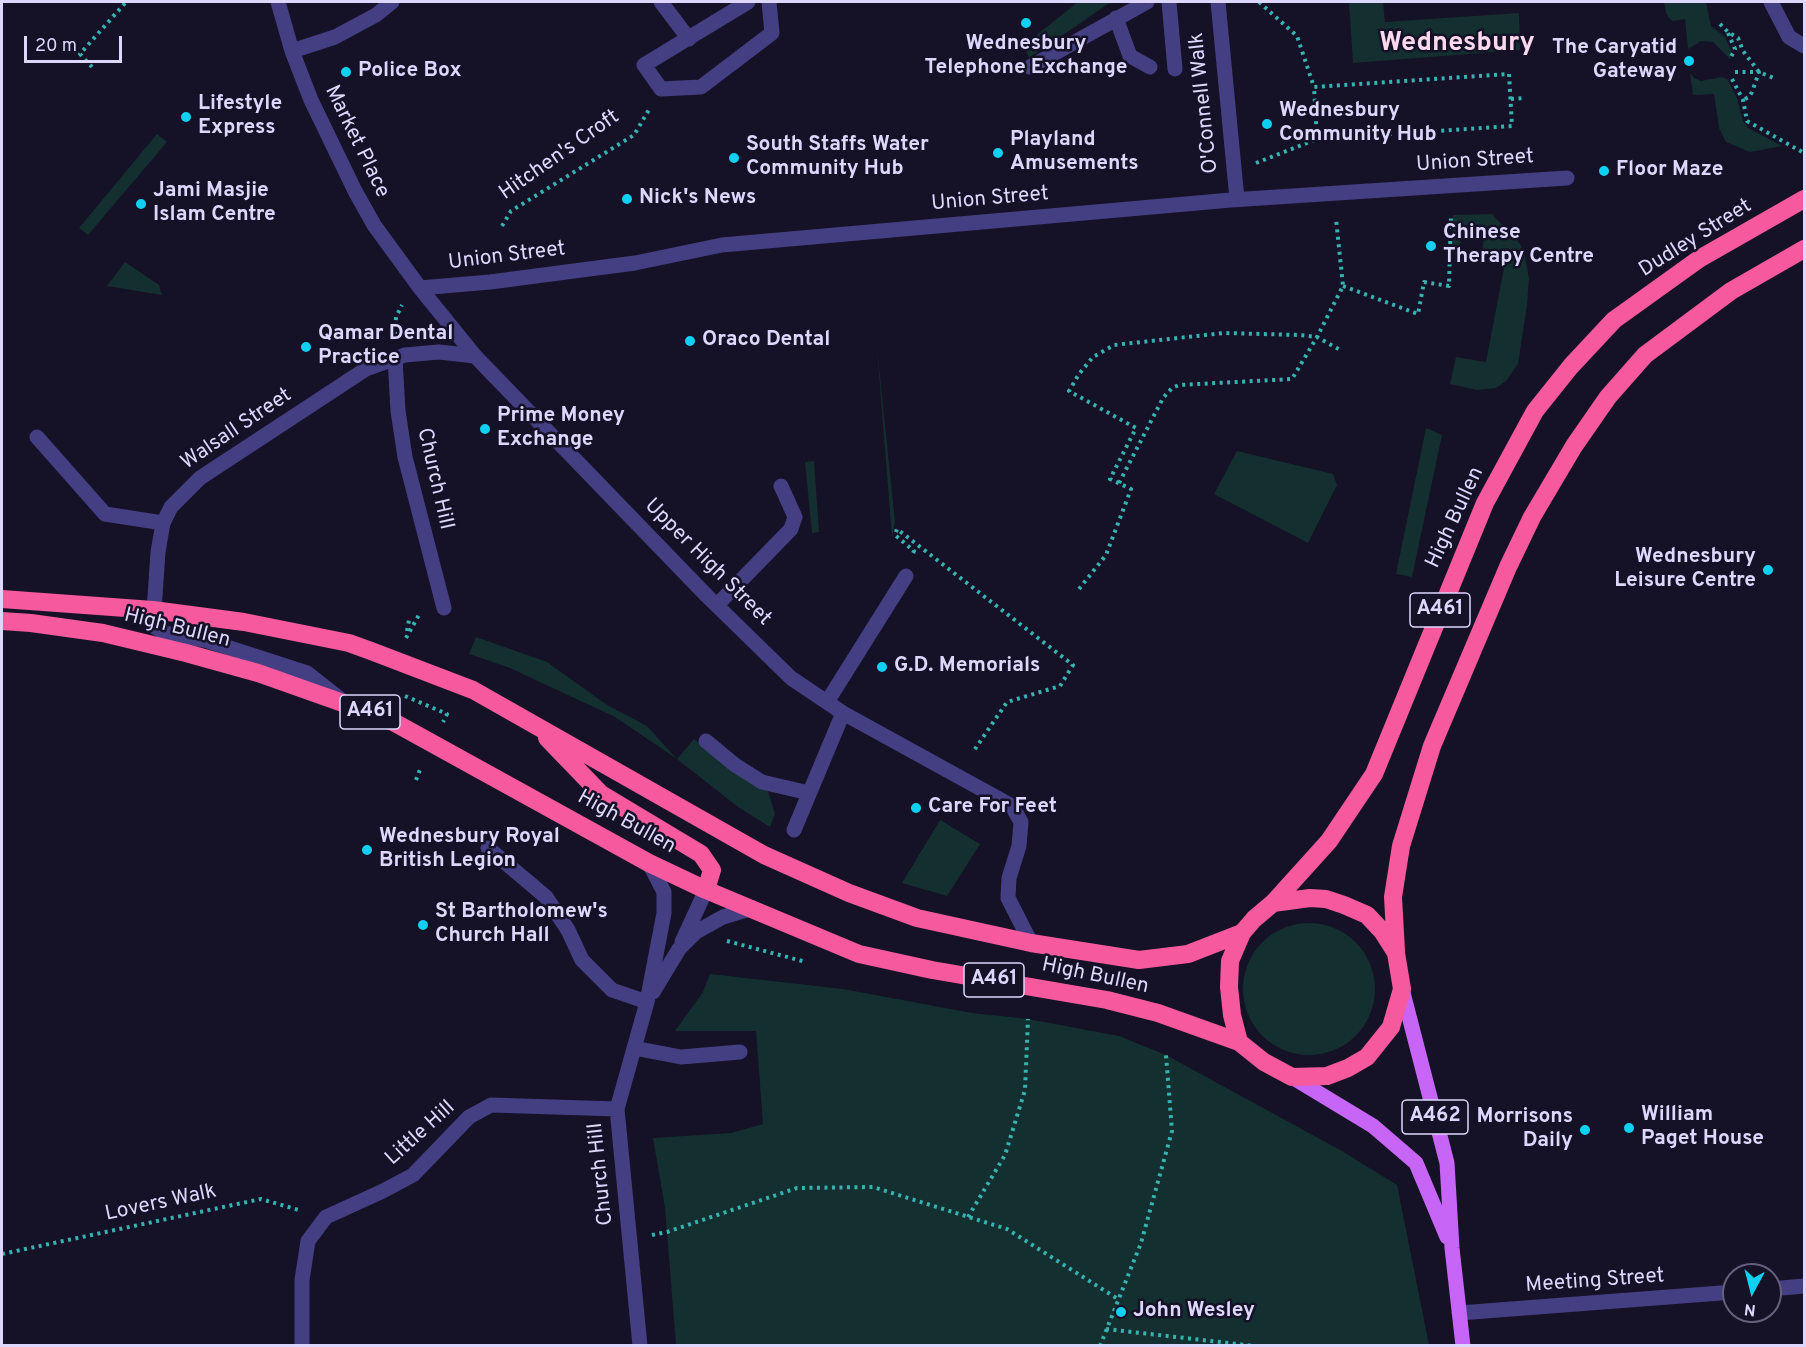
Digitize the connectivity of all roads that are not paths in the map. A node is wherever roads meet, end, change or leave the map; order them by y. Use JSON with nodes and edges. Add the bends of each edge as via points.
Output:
{"nodes":[{"id":1,"x":278,"y":2,"type":"edge"},
{"id":2,"x":392,"y":2,"type":"edge"},
{"id":3,"x":660,"y":2,"type":"edge"},
{"id":4,"x":748,"y":2,"type":"edge"},
{"id":5,"x":769,"y":2,"type":"edge"},
{"id":6,"x":1147,"y":2,"type":"edge"},
{"id":7,"x":1169,"y":2,"type":"edge"},
{"id":8,"x":1218,"y":2,"type":"edge"},
{"id":9,"x":1771,"y":2,"type":"edge"},
{"id":10,"x":1116,"y":18,"type":"junction"},
{"id":11,"x":689,"y":39,"type":"junction"},
{"id":12,"x":1804,"y":46,"type":"edge"},
{"id":13,"x":292,"y":51,"type":"junction"},
{"id":14,"x":1030,"y":67,"type":"dead end"},
{"id":15,"x":1150,"y":67,"type":"dead end"},
{"id":16,"x":1175,"y":69,"type":"dead end"},
{"id":17,"x":1567,"y":178,"type":"dead end"},
{"id":18,"x":1237,"y":199,"type":"junction"},
{"id":19,"x":1804,"y":199,"type":"edge"},
{"id":20,"x":1804,"y":249,"type":"edge"},
{"id":21,"x":420,"y":288,"type":"junction"},
{"id":22,"x":1614,"y":321,"type":"joint"},
{"id":23,"x":475,"y":356,"type":"junction"},
{"id":24,"x":396,"y":358,"type":"junction"},
{"id":25,"x":37,"y":437,"type":"dead end"},
{"id":26,"x":781,"y":486,"type":"dead end"},
{"id":27,"x":164,"y":523,"type":"junction"},
{"id":28,"x":906,"y":576,"type":"road end"},
{"id":29,"x":2,"y":599,"type":"edge"},
{"id":30,"x":717,"y":605,"type":"junction"},
{"id":31,"x":444,"y":608,"type":"dead end"},
{"id":32,"x":153,"y":610,"type":"junction"},
{"id":33,"x":2,"y":621,"type":"edge"},
{"id":34,"x":827,"y":702,"type":"junction"},
{"id":35,"x":347,"y":704,"type":"junction"},
{"id":36,"x":843,"y":713,"type":"junction"},
{"id":37,"x":531,"y":722,"type":"junction"},
{"id":38,"x":706,"y":741,"type":"dead end"},
{"id":39,"x":809,"y":793,"type":"junction"},
{"id":40,"x":794,"y":830,"type":"dead end"},
{"id":41,"x":488,"y":848,"type":"dead end"},
{"id":42,"x":649,"y":863,"type":"junction"},
{"id":43,"x":706,"y":890,"type":"junction"},
{"id":44,"x":1273,"y":903,"type":"junction"},
{"id":45,"x":753,"y":909,"type":"junction"},
{"id":46,"x":1242,"y":933,"type":"junction"},
{"id":47,"x":1031,"y":943,"type":"junction"},
{"id":48,"x":679,"y":949,"type":"junction"},
{"id":49,"x":1396,"y":953,"type":"junction"},
{"id":50,"x":1402,"y":989,"type":"junction"},
{"id":51,"x":647,"y":1002,"type":"junction"},
{"id":52,"x":1239,"y":1042,"type":"junction"},
{"id":53,"x":634,"y":1048,"type":"junction"},
{"id":54,"x":740,"y":1052,"type":"dead end"},
{"id":55,"x":1292,"y":1077,"type":"junction"},
{"id":56,"x":617,"y":1110,"type":"junction"},
{"id":57,"x":1452,"y":1248,"type":"junction"},
{"id":58,"x":1804,"y":1286,"type":"edge"},
{"id":59,"x":1782,"y":1288,"type":"edge"},
{"id":60,"x":1722,"y":1293,"type":"edge"},
{"id":61,"x":1458,"y":1313,"type":"junction"},
{"id":62,"x":302,"y":1346,"type":"edge"},
{"id":63,"x":640,"y":1346,"type":"edge"},
{"id":64,"x":1463,"y":1346,"type":"edge"}],
"edges":[{"from":1,"to":13,"type":"street","name":"Market Place"},
{"from":2,"to":13,"type":"street","via":[[335,37]]},
{"from":3,"to":11,"type":"street"},
{"from":4,"to":11,"type":"street"},
{"from":5,"to":11,"type":"street","via":[[772,33],[701,87],[661,89],[644,65]]},
{"from":6,"to":10,"type":"street"},
{"from":7,"to":16,"type":"street"},
{"from":8,"to":18,"type":"street","name":"O'Connell Walk"},
{"from":9,"to":12,"type":"street","via":[[1789,37]]},
{"from":10,"to":14,"type":"street"},
{"from":10,"to":15,"type":"street","via":[[1130,56]]},
{"from":13,"to":21,"type":"street","name":"Market Place","via":[[355,192]]},
{"from":17,"to":18,"type":"street","name":"Union Street"},
{"from":18,"to":21,"type":"street","name":"Union Street","via":[[722,245],[635,263]]},
{"from":19,"to":22,"type":"highway","name":"Dudley Street","number":"A461","via":[[1699,259]]},
{"from":20,"to":49,"type":"highway","number":"A461","via":[[1731,291],[1645,355],[1602,405],[1532,517],[1432,746],[1401,846],[1393,897]]},
{"from":21,"to":23,"type":"street","name":"Upper High Street"},
{"from":22,"to":44,"type":"highway","name":"High Bullen","number":"A461","via":[[1535,411],[1485,503],[1374,774],[1329,841]]},
{"from":23,"to":24,"type":"street","name":"Walsall Street","via":[[439,352]]},
{"from":23,"to":30,"type":"street","name":"Upper High Street"},
{"from":24,"to":27,"type":"street","name":"Walsall Street","via":[[366,369],[200,478],[171,507]]},
{"from":24,"to":31,"type":"street","name":"Church Hill","via":[[405,457]]},
{"from":25,"to":27,"type":"street","via":[[105,514]]},
{"from":26,"to":30,"type":"street","via":[[795,517],[791,529]]},
{"from":27,"to":32,"type":"street","name":"Walsall Street"},
{"from":28,"to":34,"type":"street"},
{"from":29,"to":32,"type":"highway","name":"High Bullen"},
{"from":30,"to":34,"type":"street","name":"Upper High Street","via":[[791,678]]},
{"from":32,"to":35,"type":"street","via":[[153,626],[165,633],[208,641],[307,673]]},
{"from":32,"to":37,"type":"highway","name":"High Bullen","via":[[244,622],[349,644],[473,690]]},
{"from":33,"to":35,"type":"highway","name":"High Bullen","number":"A461","via":[[103,633],[175,650]]},
{"from":34,"to":36,"type":"street","name":"Upper High Street"},
{"from":35,"to":42,"type":"highway","name":"High Bullen","number":"A461","via":[[388,719]]},
{"from":36,"to":39,"type":"street"},
{"from":36,"to":47,"type":"street","name":"Upper High Street","via":[[1012,806],[1021,822],[1008,898]]},
{"from":37,"to":43,"type":"highway","via":[[601,794],[701,854],[712,870]]},
{"from":37,"to":47,"type":"highway","name":"High Bullen","via":[[764,855],[849,893],[917,918]]},
{"from":38,"to":39,"type":"street","via":[[762,782]]},
{"from":39,"to":40,"type":"street"},
{"from":41,"to":51,"type":"street","via":[[546,897],[582,960],[612,990]]},
{"from":42,"to":43,"type":"highway","name":"High Bullen","number":"A461"},
{"from":42,"to":51,"type":"street","name":"Church Hill","via":[[664,892],[664,913]]},
{"from":43,"to":45,"type":"highway","name":"High Bullen","number":"A461"},
{"from":43,"to":48,"type":"street","name":"Church Hill"},
{"from":44,"to":46,"type":"highway","number":"A461"},
{"from":44,"to":49,"type":"highway","number":"A461","via":[[1310,898],[1344,905],[1367,915]]},
{"from":45,"to":48,"type":"street","name":"Church Hill","via":[[723,917],[696,932]]},
{"from":45,"to":52,"type":"highway","name":"High Bullen","number":"A461","via":[[859,954],[1107,999]]},
{"from":46,"to":47,"type":"highway","name":"High Bullen","via":[[1188,954],[1139,960]]},
{"from":46,"to":52,"type":"highway","number":"A461","via":[[1230,961],[1229,987]]},
{"from":48,"to":51,"type":"street","name":"Church Hill"},
{"from":49,"to":50,"type":"highway","number":"A461"},
{"from":50,"to":55,"type":"highway","number":"A461","via":[[1391,1027],[1367,1057],[1327,1076]]},
{"from":50,"to":57,"type":"main road","number":"A462","via":[[1447,1163]]},
{"from":51,"to":53,"type":"street","name":"Church Hill"},
{"from":52,"to":55,"type":"highway","number":"A461"},
{"from":53,"to":54,"type":"street","via":[[681,1057]]},
{"from":53,"to":56,"type":"street","name":"Church Hill"},
{"from":55,"to":57,"type":"main road","number":"A462","via":[[1373,1126],[1416,1163]]},
{"from":56,"to":62,"type":"street","name":"Little Hill","via":[[491,1105],[469,1118],[413,1175],[326,1217],[308,1241],[302,1280]]},
{"from":56,"to":63,"type":"street","name":"Church Hill"},
{"from":57,"to":61,"type":"main road","number":"A462"},
{"from":58,"to":59,"type":"street"},
{"from":60,"to":61,"type":"street","name":"Meeting Street"},
{"from":61,"to":64,"type":"main road","number":"A462"}]}
